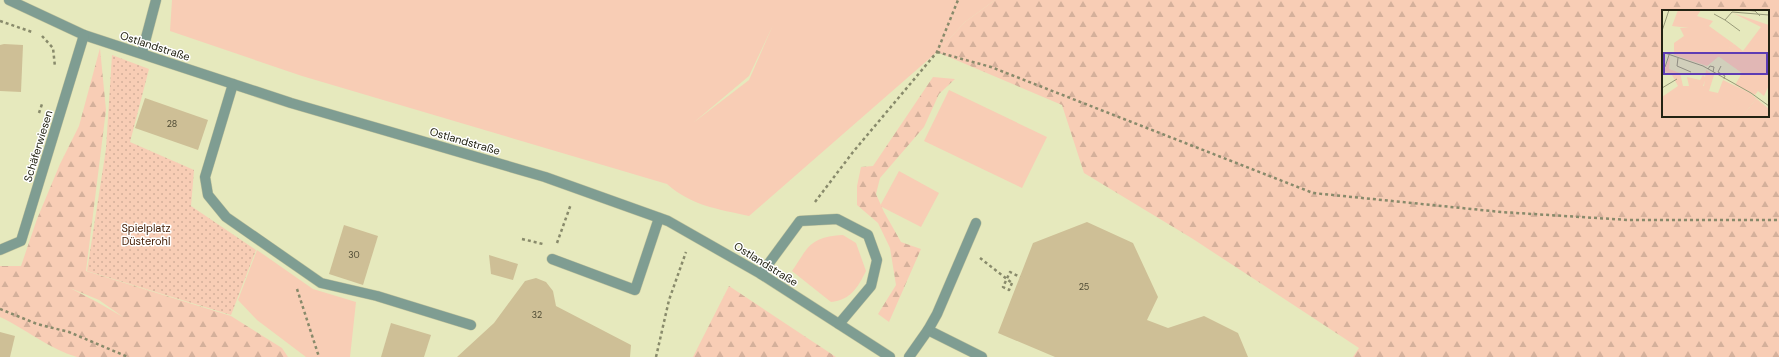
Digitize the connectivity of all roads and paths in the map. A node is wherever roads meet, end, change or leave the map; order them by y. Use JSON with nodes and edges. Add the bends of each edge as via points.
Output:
{"nodes":[{"id":1,"x":9,"y":0,"type":"edge"},
{"id":2,"x":156,"y":0,"type":"edge"},
{"id":3,"x":958,"y":0,"type":"edge"},
{"id":4,"x":0,"y":21,"type":"edge"},
{"id":5,"x":84,"y":35,"type":"junction"},
{"id":6,"x":937,"y":52,"type":"junction"},
{"id":7,"x":142,"y":53,"type":"junction"},
{"id":8,"x":52,"y":74,"type":"dead end"},
{"id":9,"x":233,"y":84,"type":"junction"},
{"id":10,"x":44,"y":101,"type":"dead end"},
{"id":11,"x":39,"y":113,"type":"dead end"},
{"id":12,"x":577,"y":187,"type":"junction"},
{"id":13,"x":659,"y":218,"type":"junction"},
{"id":14,"x":1779,"y":220,"type":"edge"},
{"id":15,"x":800,"y":221,"type":"junction"},
{"id":16,"x":976,"y":223,"type":"dead end"},
{"id":17,"x":692,"y":234,"type":"junction"},
{"id":18,"x":522,"y":238,"type":"dead end"},
{"id":19,"x":966,"y":247,"type":"junction"},
{"id":20,"x":556,"y":248,"type":"junction"},
{"id":21,"x":0,"y":250,"type":"edge"},
{"id":22,"x":552,"y":259,"type":"joint"},
{"id":23,"x":288,"y":262,"type":"junction"},
{"id":24,"x":761,"y":274,"type":"junction"},
{"id":25,"x":1020,"y":277,"type":"dead end"},
{"id":26,"x":1006,"y":279,"type":"junction"},
{"id":27,"x":0,"y":309,"type":"edge"},
{"id":28,"x":839,"y":324,"type":"junction"},
{"id":29,"x":471,"y":325,"type":"dead end"},
{"id":30,"x":928,"y":330,"type":"junction"},
{"id":31,"x":128,"y":357,"type":"edge"},
{"id":32,"x":319,"y":357,"type":"edge"},
{"id":33,"x":656,"y":357,"type":"edge"},
{"id":34,"x":890,"y":357,"type":"edge"},
{"id":35,"x":909,"y":357,"type":"edge"},
{"id":36,"x":982,"y":357,"type":"edge"}],
"edges":[{"from":1,"to":5,"type":"street","name":"Ostlandstraße"},
{"from":2,"to":7,"type":"street"},
{"from":3,"to":6,"type":"path"},
{"from":4,"to":8,"type":"path","via":[[42,36],[53,48],[55,67]]},
{"from":5,"to":7,"type":"street","name":"Ostlandstraße"},
{"from":5,"to":21,"type":"street","name":"Schäferwiesen","via":[[21,241]]},
{"from":6,"to":14,"type":"path","via":[[991,66],[1313,193],[1501,212],[1628,220]]},
{"from":6,"to":15,"type":"path","via":[[853,152]]},
{"from":7,"to":9,"type":"street","name":"Ostlandstraße"},
{"from":9,"to":12,"type":"street","name":"Ostlandstraße"},
{"from":9,"to":23,"type":"street","via":[[206,178],[208,195],[226,218]]},
{"from":10,"to":11,"type":"path"},
{"from":12,"to":13,"type":"street","name":"Ostlandstraße"},
{"from":12,"to":20,"type":"path"},
{"from":13,"to":17,"type":"street","name":"Ostlandstraße"},
{"from":13,"to":22,"type":"street","via":[[635,290]]},
{"from":15,"to":24,"type":"street"},
{"from":15,"to":28,"type":"street","via":[[837,219],[868,235],[877,260],[872,286]]},
{"from":16,"to":19,"type":"street"},
{"from":17,"to":24,"type":"street","name":"Ostlandstraße"},
{"from":17,"to":33,"type":"path","via":[[669,300]]},
{"from":18,"to":20,"type":"path"},
{"from":19,"to":26,"type":"path"},
{"from":19,"to":30,"type":"street"},
{"from":20,"to":22,"type":"path"},
{"from":23,"to":29,"type":"street","via":[[321,283],[377,296]]},
{"from":23,"to":32,"type":"path"},
{"from":24,"to":28,"type":"street","name":"Ostlandstraße"},
{"from":25,"to":26,"type":"path","bridge":true,"via":[[1010,272]]},
{"from":26,"to":26,"type":"path","bridge":true,"via":[[1003,287],[1009,290],[1012,284]]},
{"from":27,"to":31,"type":"path","via":[[37,324],[69,332]]},
{"from":28,"to":34,"type":"street","name":"Ostlandstraße"},
{"from":30,"to":35,"type":"street"},
{"from":30,"to":36,"type":"street"}]}
